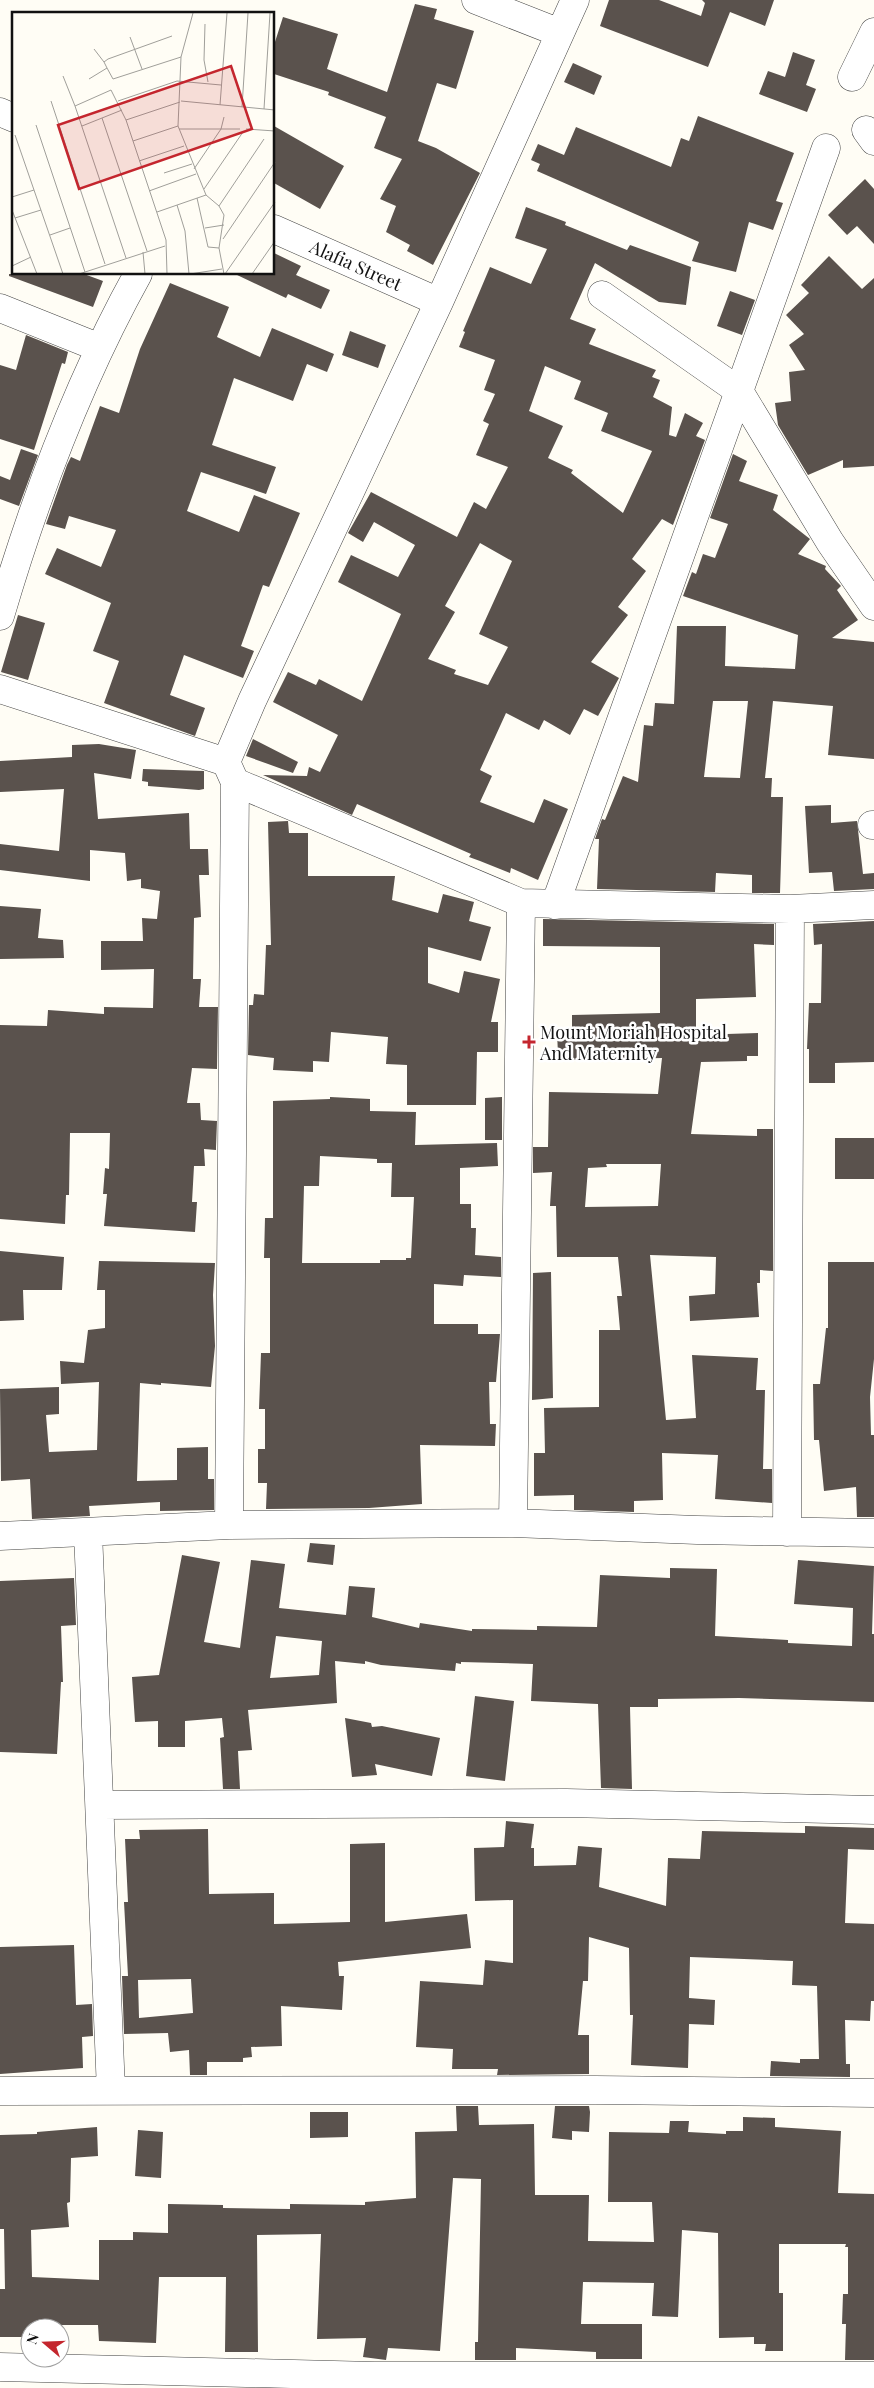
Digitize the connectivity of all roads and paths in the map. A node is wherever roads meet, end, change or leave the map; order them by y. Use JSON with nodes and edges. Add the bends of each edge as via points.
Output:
{"nodes":[{"id":1,"x":476,"y":0,"type":"edge"},
{"id":2,"x":575,"y":0,"type":"edge"},
{"id":3,"x":874,"y":32,"type":"edge"},
{"id":4,"x":560,"y":33,"type":"junction"},
{"id":5,"x":852,"y":78,"type":"dead end"},
{"id":6,"x":0,"y":112,"type":"edge"},
{"id":7,"x":12,"y":117,"type":"edge"},
{"id":8,"x":826,"y":148,"type":"dead end"},
{"id":9,"x":275,"y":229,"type":"edge"},
{"id":10,"x":137,"y":275,"type":"edge"},
{"id":11,"x":602,"y":295,"type":"dead end"},
{"id":12,"x":438,"y":302,"type":"junction"},
{"id":13,"x":0,"y":308,"type":"edge"},
{"id":14,"x":100,"y":348,"type":"junction"},
{"id":15,"x":739,"y":390,"type":"junction"},
{"id":16,"x":874,"y":606,"type":"edge"},
{"id":17,"x":0,"y":616,"type":"edge"},
{"id":18,"x":0,"y":688,"type":"edge"},
{"id":19,"x":231,"y":772,"type":"junction"},
{"id":20,"x":520,"y":903,"type":"junction"},
{"id":21,"x":554,"y":905,"type":"junction"},
{"id":22,"x":874,"y":905,"type":"edge"},
{"id":23,"x":790,"y":909,"type":"junction"},
{"id":24,"x":514,"y":1522,"type":"junction"},
{"id":25,"x":229,"y":1525,"type":"junction"},
{"id":26,"x":88,"y":1532,"type":"junction"},
{"id":27,"x":787,"y":1532,"type":"junction"},
{"id":28,"x":874,"y":1533,"type":"edge"},
{"id":29,"x":0,"y":1536,"type":"edge"},
{"id":30,"x":100,"y":1805,"type":"junction"},
{"id":31,"x":874,"y":1810,"type":"edge"},
{"id":32,"x":0,"y":2091,"type":"edge"},
{"id":33,"x":111,"y":2091,"type":"junction"},
{"id":34,"x":874,"y":2093,"type":"edge"},
{"id":35,"x":0,"y":2368,"type":"edge"},
{"id":36,"x":874,"y":2376,"type":"edge"}],
"edges":[{"from":1,"to":4,"type":"street"},
{"from":2,"to":4,"type":"street"},
{"from":3,"to":5,"type":"street"},
{"from":4,"to":12,"type":"street"},
{"from":6,"to":7,"type":"street"},
{"from":8,"to":15,"type":"street"},
{"from":9,"to":12,"type":"street","name":"Alafia Street"},
{"from":10,"to":14,"type":"street"},
{"from":11,"to":15,"type":"street"},
{"from":12,"to":19,"type":"street","via":[[252,700]]},
{"from":13,"to":14,"type":"street"},
{"from":14,"to":17,"type":"street","via":[[45,476]]},
{"from":15,"to":16,"type":"street","via":[[830,542]]},
{"from":15,"to":21,"type":"street"},
{"from":18,"to":19,"type":"street"},
{"from":19,"to":20,"type":"street"},
{"from":19,"to":25,"type":"street"},
{"from":20,"to":21,"type":"street"},
{"from":20,"to":24,"type":"street"},
{"from":21,"to":23,"type":"street"},
{"from":22,"to":23,"type":"street"},
{"from":23,"to":27,"type":"street"},
{"from":24,"to":25,"type":"street"},
{"from":24,"to":27,"type":"street"},
{"from":25,"to":26,"type":"street"},
{"from":26,"to":29,"type":"street"},
{"from":26,"to":30,"type":"street"},
{"from":27,"to":28,"type":"street"},
{"from":30,"to":31,"type":"street","via":[[566,1803]]},
{"from":30,"to":33,"type":"street"},
{"from":32,"to":33,"type":"street"},
{"from":33,"to":34,"type":"street"},
{"from":35,"to":36,"type":"street","via":[[374,2376]]}]}
